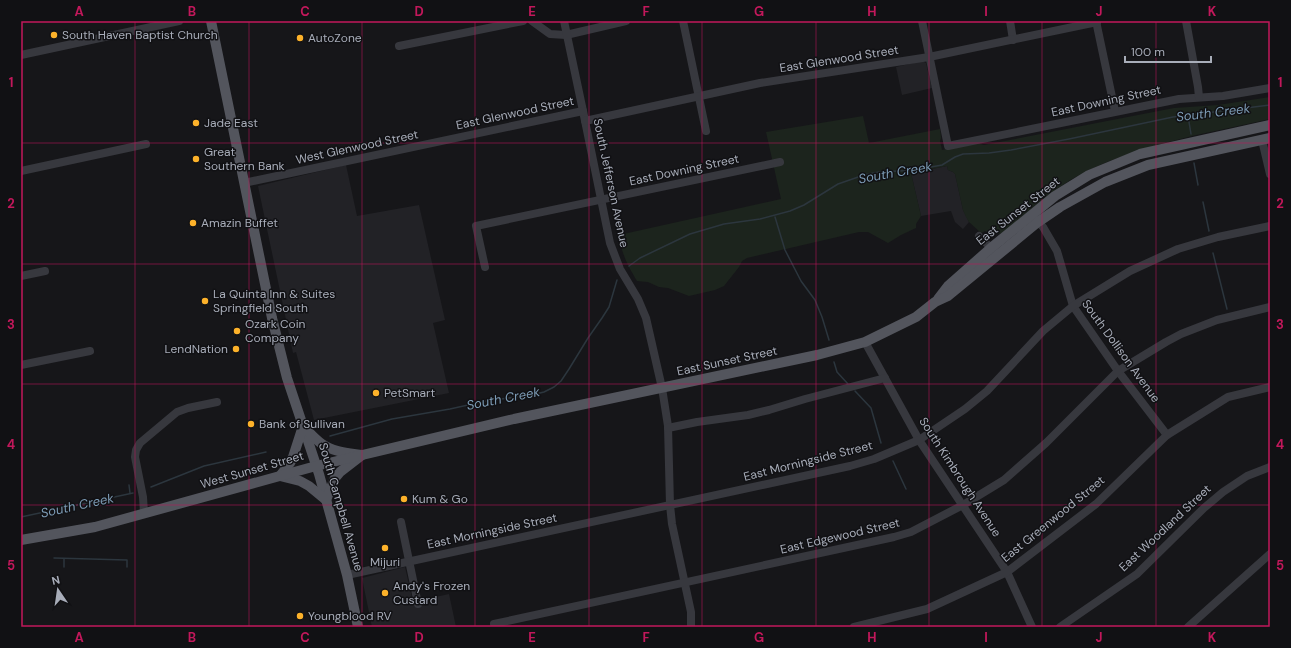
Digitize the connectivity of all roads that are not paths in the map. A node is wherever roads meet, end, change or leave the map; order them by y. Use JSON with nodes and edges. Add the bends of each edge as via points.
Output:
{"nodes":[{"id":1,"x":179,"y":21,"type":"edge"},
{"id":2,"x":211,"y":21,"type":"edge"},
{"id":3,"x":522,"y":21,"type":"edge"},
{"id":4,"x":532,"y":21,"type":"edge"},
{"id":5,"x":564,"y":21,"type":"edge"},
{"id":6,"x":626,"y":21,"type":"edge"},
{"id":7,"x":684,"y":21,"type":"edge"},
{"id":8,"x":922,"y":21,"type":"edge"},
{"id":9,"x":1010,"y":21,"type":"edge"},
{"id":10,"x":1096,"y":21,"type":"edge"},
{"id":11,"x":1186,"y":21,"type":"edge"},
{"id":12,"x":566,"y":34,"type":"junction"},
{"id":13,"x":1014,"y":40,"type":"junction"},
{"id":14,"x":399,"y":46,"type":"dead end"},
{"id":15,"x":21,"y":55,"type":"edge"},
{"id":16,"x":929,"y":57,"type":"junction"},
{"id":17,"x":1270,"y":88,"type":"edge"},
{"id":18,"x":699,"y":97,"type":"junction"},
{"id":19,"x":1199,"y":97,"type":"junction"},
{"id":20,"x":583,"y":110,"type":"junction"},
{"id":21,"x":1115,"y":112,"type":"junction"},
{"id":22,"x":585,"y":121,"type":"junction"},
{"id":23,"x":1270,"y":125,"type":"edge"},
{"id":24,"x":706,"y":131,"type":"dead end"},
{"id":25,"x":452,"y":139,"type":"joint"},
{"id":26,"x":1266,"y":139,"type":"edge"},
{"id":27,"x":146,"y":144,"type":"dead end"},
{"id":28,"x":780,"y":162,"type":"dead end"},
{"id":29,"x":21,"y":171,"type":"edge"},
{"id":30,"x":1270,"y":174,"type":"edge"},
{"id":31,"x":244,"y":183,"type":"junction"},
{"id":32,"x":601,"y":200,"type":"junction"},
{"id":33,"x":1035,"y":219,"type":"junction"},
{"id":34,"x":1270,"y":226,"type":"edge"},
{"id":35,"x":979,"y":236,"type":"dead end"},
{"id":36,"x":991,"y":248,"type":"junction"},
{"id":37,"x":999,"y":255,"type":"junction"},
{"id":38,"x":486,"y":267,"type":"dead end"},
{"id":39,"x":44,"y":271,"type":"dead end"},
{"id":40,"x":21,"y":276,"type":"edge"},
{"id":41,"x":935,"y":302,"type":"junction"},
{"id":42,"x":1073,"y":306,"type":"junction"},
{"id":43,"x":1270,"y":307,"type":"edge"},
{"id":44,"x":865,"y":342,"type":"junction"},
{"id":45,"x":90,"y":351,"type":"dead end"},
{"id":46,"x":21,"y":365,"type":"edge"},
{"id":47,"x":1118,"y":372,"type":"junction"},
{"id":48,"x":885,"y":378,"type":"junction"},
{"id":49,"x":662,"y":388,"type":"junction"},
{"id":50,"x":1270,"y":388,"type":"edge"},
{"id":51,"x":218,"y":402,"type":"dead end"},
{"id":52,"x":514,"y":419,"type":"joint"},
{"id":53,"x":303,"y":426,"type":"junction"},
{"id":54,"x":668,"y":428,"type":"junction"},
{"id":55,"x":1167,"y":434,"type":"junction"},
{"id":56,"x":919,"y":440,"type":"junction"},
{"id":57,"x":362,"y":455,"type":"junction"},
{"id":58,"x":316,"y":466,"type":"junction"},
{"id":59,"x":1270,"y":467,"type":"edge"},
{"id":60,"x":280,"y":476,"type":"junction"},
{"id":61,"x":326,"y":500,"type":"junction"},
{"id":62,"x":670,"y":505,"type":"junction"},
{"id":63,"x":963,"y":505,"type":"junction"},
{"id":64,"x":144,"y":513,"type":"junction"},
{"id":65,"x":401,"y":522,"type":"dead end"},
{"id":66,"x":21,"y":540,"type":"edge"},
{"id":67,"x":1270,"y":554,"type":"edge"},
{"id":68,"x":408,"y":562,"type":"junction"},
{"id":69,"x":1007,"y":572,"type":"junction"},
{"id":70,"x":347,"y":575,"type":"junction"},
{"id":71,"x":685,"y":583,"type":"junction"},
{"id":72,"x":418,"y":604,"type":"dead end"},
{"id":73,"x":494,"y":624,"type":"dead end"},
{"id":74,"x":358,"y":627,"type":"edge"},
{"id":75,"x":691,"y":627,"type":"edge"},
{"id":76,"x":854,"y":627,"type":"edge"},
{"id":77,"x":1032,"y":627,"type":"edge"},
{"id":78,"x":1060,"y":627,"type":"edge"},
{"id":79,"x":1188,"y":627,"type":"edge"}],
"edges":[{"from":1,"to":15,"type":"street"},
{"from":2,"to":31,"type":"main road","name":"South Campbell Avenue"},
{"from":3,"to":14,"type":"street"},
{"from":4,"to":12,"type":"street","via":[[550,34]]},
{"from":5,"to":12,"type":"street","name":"South Jefferson Avenue"},
{"from":6,"to":12,"type":"street"},
{"from":7,"to":18,"type":"street"},
{"from":8,"to":16,"type":"street"},
{"from":9,"to":13,"type":"street"},
{"from":10,"to":13,"type":"street","name":"East Glenwood Street"},
{"from":10,"to":21,"type":"street"},
{"from":11,"to":19,"type":"street"},
{"from":12,"to":20,"type":"street","name":"South Jefferson Avenue"},
{"from":13,"to":16,"type":"street","name":"East Glenwood Street"},
{"from":16,"to":18,"type":"street","name":"East Glenwood Street","via":[[760,84]]},
{"from":16,"to":21,"type":"street","name":"East Downing Street","via":[[948,146]]},
{"from":17,"to":19,"type":"street","name":"East Downing Street","via":[[1223,96]]},
{"from":18,"to":22,"type":"street","name":"East Glenwood Street"},
{"from":18,"to":24,"type":"street"},
{"from":19,"to":21,"type":"street","name":"East Downing Street"},
{"from":20,"to":22,"type":"street","name":"South Jefferson Avenue"},
{"from":20,"to":25,"type":"street","name":"East Glenwood Street"},
{"from":22,"to":32,"type":"street","name":"South Jefferson Avenue"},
{"from":23,"to":33,"type":"main road","name":"East Sunset Street","via":[[1140,154],[1089,175],[1055,196]]},
{"from":25,"to":31,"type":"street","name":"West Glenwood Street"},
{"from":26,"to":30,"type":"street"},
{"from":26,"to":33,"type":"main road","name":"East Sunset Street","via":[[1148,166],[1105,182]]},
{"from":27,"to":29,"type":"street"},
{"from":28,"to":32,"type":"street","name":"East Downing Street"},
{"from":31,"to":53,"type":"main road","name":"South Campbell Avenue","via":[[272,318],[287,378]]},
{"from":32,"to":38,"type":"street","name":"East Downing Street","via":[[476,226]]},
{"from":32,"to":49,"type":"street","name":"South Jefferson Avenue","via":[[612,252],[646,318]]},
{"from":33,"to":36,"type":"main road","name":"East Sunset Street"},
{"from":33,"to":37,"type":"main road","name":"East Sunset Street"},
{"from":33,"to":42,"type":"street","name":"South Dollison Avenue","via":[[1057,251]]},
{"from":34,"to":42,"type":"street","name":"East Morningside Street","via":[[1178,249],[1130,270]]},
{"from":35,"to":36,"type":"street"},
{"from":36,"to":37,"type":"street"},
{"from":36,"to":41,"type":"main road","name":"East Sunset Street","via":[[948,286]]},
{"from":37,"to":41,"type":"main road","name":"East Sunset Street","via":[[948,296]]},
{"from":39,"to":40,"type":"street"},
{"from":41,"to":44,"type":"main road","name":"East Sunset Street","via":[[916,316]]},
{"from":42,"to":47,"type":"street","name":"South Dollison Avenue"},
{"from":42,"to":56,"type":"street","name":"East Morningside Street","via":[[1043,331],[987,391]]},
{"from":43,"to":47,"type":"street","name":"East Edgewood Street","via":[[1217,320],[1181,334]]},
{"from":44,"to":48,"type":"street","name":"South Kimbrough Avenue"},
{"from":44,"to":49,"type":"main road","name":"East Sunset Street","via":[[817,355]]},
{"from":45,"to":46,"type":"street"},
{"from":47,"to":55,"type":"street","name":"South Dollison Avenue"},
{"from":47,"to":63,"type":"street","name":"East Edgewood Street","via":[[1046,443],[1004,480]]},
{"from":48,"to":54,"type":"street","via":[[770,410]]},
{"from":48,"to":56,"type":"street","name":"South Kimbrough Avenue"},
{"from":49,"to":52,"type":"main road","name":"East Sunset Street"},
{"from":49,"to":54,"type":"street","name":"South Jefferson Avenue"},
{"from":50,"to":55,"type":"street","name":"East Greenwood Street","via":[[1228,397]]},
{"from":51,"to":64,"type":"street","via":[[177,412],[140,443],[135,453]]},
{"from":52,"to":57,"type":"main road","name":"West Sunset Street"},
{"from":53,"to":57,"type":"main road","via":[[330,448]]},
{"from":53,"to":58,"type":"main road","name":"South Campbell Avenue"},
{"from":53,"to":60,"type":"main road","via":[[293,457]]},
{"from":54,"to":62,"type":"street","name":"South Jefferson Avenue"},
{"from":55,"to":69,"type":"street","name":"East Greenwood Street","via":[[1096,504]]},
{"from":56,"to":62,"type":"street","name":"East Morningside Street","via":[[850,466]]},
{"from":56,"to":63,"type":"street","name":"South Kimbrough Avenue"},
{"from":57,"to":58,"type":"main road","name":"West Sunset Street"},
{"from":57,"to":61,"type":"main road","via":[[335,478]]},
{"from":58,"to":60,"type":"main road","name":"West Sunset Street"},
{"from":58,"to":61,"type":"main road","name":"South Campbell Avenue"},
{"from":59,"to":78,"type":"street","name":"East Woodland Street","via":[[1247,476],[1223,492],[1137,574]]},
{"from":60,"to":61,"type":"main road","via":[[310,486]]},
{"from":60,"to":64,"type":"main road","name":"West Sunset Street"},
{"from":61,"to":70,"type":"main road","name":"South Campbell Avenue"},
{"from":62,"to":68,"type":"street","name":"East Morningside Street"},
{"from":62,"to":71,"type":"street","name":"South Jefferson Avenue"},
{"from":63,"to":69,"type":"street","name":"South Kimbrough Avenue"},
{"from":63,"to":71,"type":"street","name":"East Edgewood Street","via":[[911,532],[894,537]]},
{"from":64,"to":66,"type":"main road","name":"West Sunset Street","via":[[95,526]]},
{"from":65,"to":68,"type":"street"},
{"from":67,"to":79,"type":"street"},
{"from":68,"to":70,"type":"street","name":"East Morningside Street"},
{"from":68,"to":72,"type":"street"},
{"from":69,"to":76,"type":"street","name":"East Greenwood Street","via":[[927,609]]},
{"from":69,"to":77,"type":"street","name":"South Kimbrough Avenue"},
{"from":70,"to":74,"type":"main road","name":"South Campbell Avenue"},
{"from":71,"to":73,"type":"street","name":"East Edgewood Street"},
{"from":71,"to":75,"type":"street","name":"South Jefferson Avenue","via":[[691,612]]}]}
